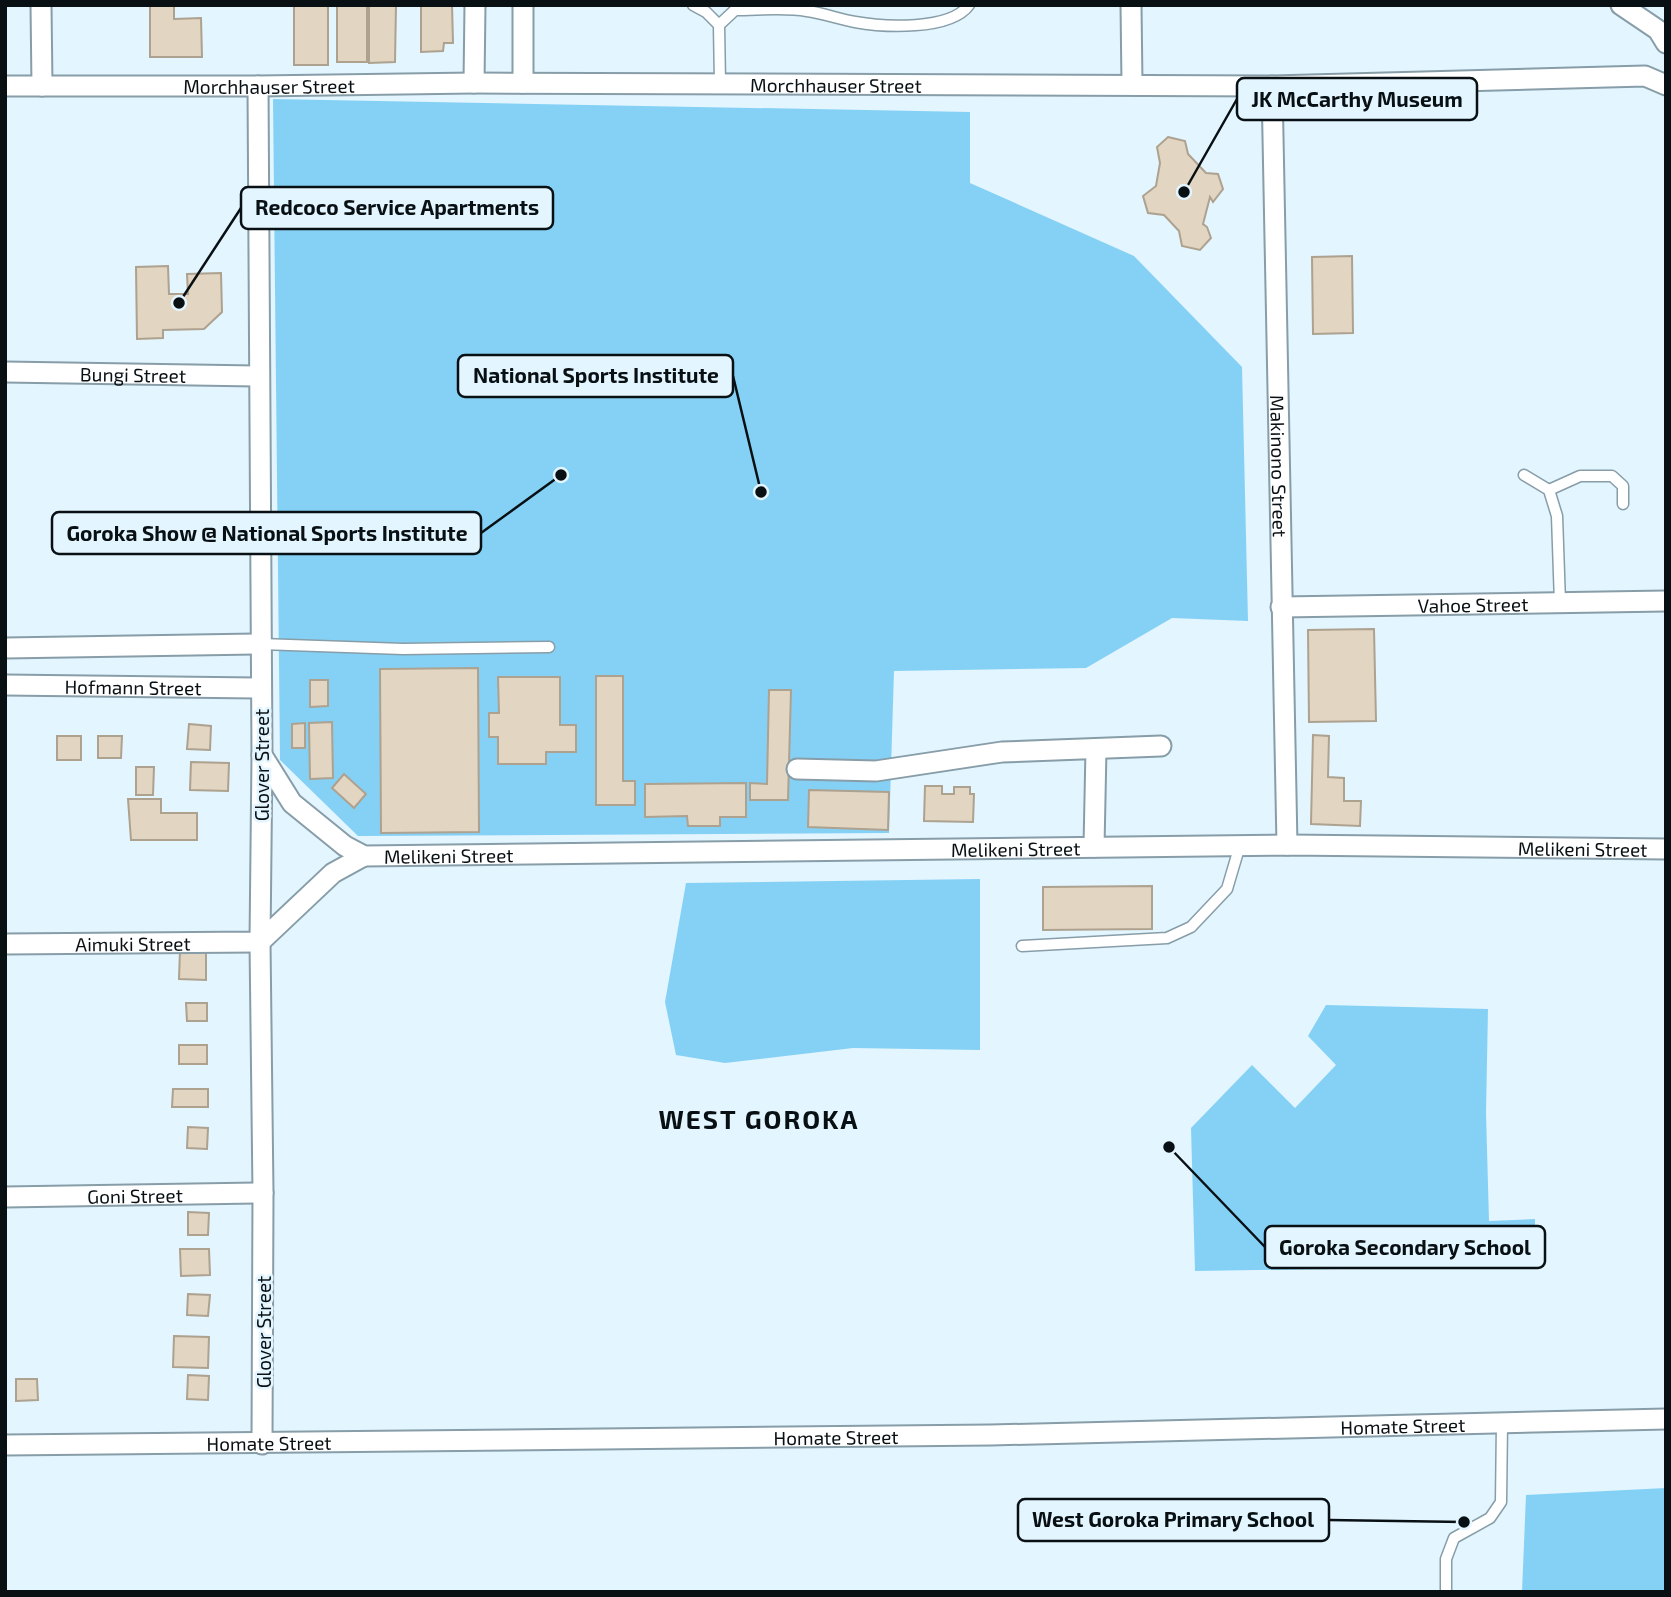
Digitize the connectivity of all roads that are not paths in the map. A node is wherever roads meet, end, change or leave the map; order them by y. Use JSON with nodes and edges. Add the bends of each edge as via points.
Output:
{"nodes":[{"id":1,"x":41,"y":5,"type":"edge"},
{"id":2,"x":475,"y":5,"type":"edge"},
{"id":3,"x":523,"y":5,"type":"edge"},
{"id":4,"x":693,"y":5,"type":"edge"},
{"id":5,"x":969,"y":5,"type":"edge"},
{"id":6,"x":1131,"y":5,"type":"edge"},
{"id":7,"x":1621,"y":5,"type":"edge"},
{"id":8,"x":719,"y":25,"type":"junction"},
{"id":9,"x":1666,"y":43,"type":"edge"},
{"id":10,"x":474,"y":83,"type":"junction"},
{"id":11,"x":523,"y":83,"type":"junction"},
{"id":12,"x":720,"y":84,"type":"junction"},
{"id":13,"x":1132,"y":84,"type":"junction"},
{"id":14,"x":1666,"y":85,"type":"edge"},
{"id":15,"x":5,"y":86,"type":"edge"},
{"id":16,"x":42,"y":86,"type":"junction"},
{"id":17,"x":258,"y":86,"type":"junction"},
{"id":18,"x":1272,"y":86,"type":"junction"},
{"id":19,"x":5,"y":372,"type":"edge"},
{"id":20,"x":260,"y":376,"type":"junction"},
{"id":21,"x":1524,"y":475,"type":"dead end"},
{"id":22,"x":1549,"y":490,"type":"junction"},
{"id":23,"x":1623,"y":504,"type":"dead end"},
{"id":24,"x":1666,"y":601,"type":"edge"},
{"id":25,"x":1560,"y":603,"type":"junction"},
{"id":26,"x":1281,"y":607,"type":"junction"},
{"id":27,"x":260,"y":644,"type":"junction"},
{"id":28,"x":549,"y":647,"type":"dead end"},
{"id":29,"x":5,"y":648,"type":"edge"},
{"id":30,"x":5,"y":685,"type":"edge"},
{"id":31,"x":261,"y":688,"type":"junction"},
{"id":32,"x":1161,"y":747,"type":"dead end"},
{"id":33,"x":1096,"y":749,"type":"junction"},
{"id":34,"x":262,"y":755,"type":"junction"},
{"id":35,"x":797,"y":769,"type":"dead end"},
{"id":36,"x":1240,"y":845,"type":"junction"},
{"id":37,"x":1287,"y":845,"type":"junction"},
{"id":38,"x":1094,"y":847,"type":"junction"},
{"id":39,"x":1666,"y":849,"type":"edge"},
{"id":40,"x":364,"y":856,"type":"junction"},
{"id":41,"x":260,"y":942,"type":"junction"},
{"id":42,"x":5,"y":944,"type":"edge"},
{"id":43,"x":1022,"y":946,"type":"dead end"},
{"id":44,"x":263,"y":1193,"type":"junction"},
{"id":45,"x":5,"y":1197,"type":"edge"},
{"id":46,"x":1666,"y":1419,"type":"edge"},
{"id":47,"x":1502,"y":1423,"type":"junction"},
{"id":48,"x":262,"y":1444,"type":"junction"},
{"id":49,"x":5,"y":1445,"type":"edge"},
{"id":50,"x":1446,"y":1592,"type":"edge"}],
"edges":[{"from":1,"to":16,"type":"street"},
{"from":2,"to":10,"type":"street"},
{"from":3,"to":11,"type":"street"},
{"from":4,"to":8,"type":"lane"},
{"from":5,"to":8,"type":"lane","via":[[946,20],[910,26],[857,23],[805,10],[736,10]]},
{"from":6,"to":13,"type":"street"},
{"from":7,"to":9,"type":"street","via":[[1658,30]]},
{"from":8,"to":12,"type":"lane"},
{"from":10,"to":11,"type":"street","name":"Morchhauser Street"},
{"from":10,"to":17,"type":"street","name":"Morchhauser Street"},
{"from":11,"to":12,"type":"street","name":"Morchhauser Street"},
{"from":12,"to":13,"type":"street","name":"Morchhauser Street"},
{"from":13,"to":18,"type":"street","name":"Morchhauser Street"},
{"from":14,"to":18,"type":"street","name":"Morchhauser Street","via":[[1645,76]]},
{"from":15,"to":16,"type":"street","name":"Morchhauser Street"},
{"from":16,"to":17,"type":"street","name":"Morchhauser Street"},
{"from":17,"to":20,"type":"street","name":"Glover Street"},
{"from":18,"to":26,"type":"street","name":"Makinono Street"},
{"from":19,"to":20,"type":"street","name":"Bungi Street"},
{"from":20,"to":27,"type":"street","name":"Glover Street"},
{"from":21,"to":22,"type":"lane"},
{"from":22,"to":23,"type":"lane","via":[[1580,476],[1612,476],[1623,486]]},
{"from":22,"to":25,"type":"lane","via":[[1557,516]]},
{"from":24,"to":25,"type":"street","name":"Vahoe Street"},
{"from":25,"to":26,"type":"street","name":"Vahoe Street"},
{"from":26,"to":37,"type":"street","name":"Makinono Street"},
{"from":27,"to":28,"type":"lane","via":[[402,649]]},
{"from":27,"to":29,"type":"street","name":"Hofmann Street"},
{"from":27,"to":31,"type":"street","name":"Glover Street"},
{"from":30,"to":31,"type":"street","name":"Hofmann Street"},
{"from":31,"to":34,"type":"street","name":"Glover Street"},
{"from":32,"to":33,"type":"street"},
{"from":33,"to":35,"type":"street","via":[[1002,752],[876,771]]},
{"from":33,"to":38,"type":"street"},
{"from":34,"to":40,"type":"street","name":"Melikeni Street","via":[[292,803]]},
{"from":34,"to":41,"type":"street","name":"Glover Street"},
{"from":36,"to":37,"type":"street","name":"Melikeni Street"},
{"from":36,"to":38,"type":"street","name":"Melikeni Street"},
{"from":36,"to":43,"type":"lane","via":[[1227,889],[1191,927],[1167,938]]},
{"from":37,"to":39,"type":"street","name":"Melikeni Street"},
{"from":38,"to":40,"type":"street","name":"Melikeni Street"},
{"from":40,"to":41,"type":"street","name":"Melikeni Street","via":[[333,873]]},
{"from":41,"to":42,"type":"street","name":"Aimuki Street"},
{"from":41,"to":44,"type":"street","name":"Glover Street"},
{"from":44,"to":45,"type":"street","name":"Goni Street"},
{"from":44,"to":48,"type":"street","name":"Glover Street"},
{"from":46,"to":47,"type":"street","name":"Homate Street"},
{"from":47,"to":48,"type":"street","name":"Homate Street"},
{"from":47,"to":50,"type":"lane","via":[[1501,1502],[1490,1518],[1454,1538],[1446,1559]]},
{"from":48,"to":49,"type":"street","name":"Homate Street"}]}
